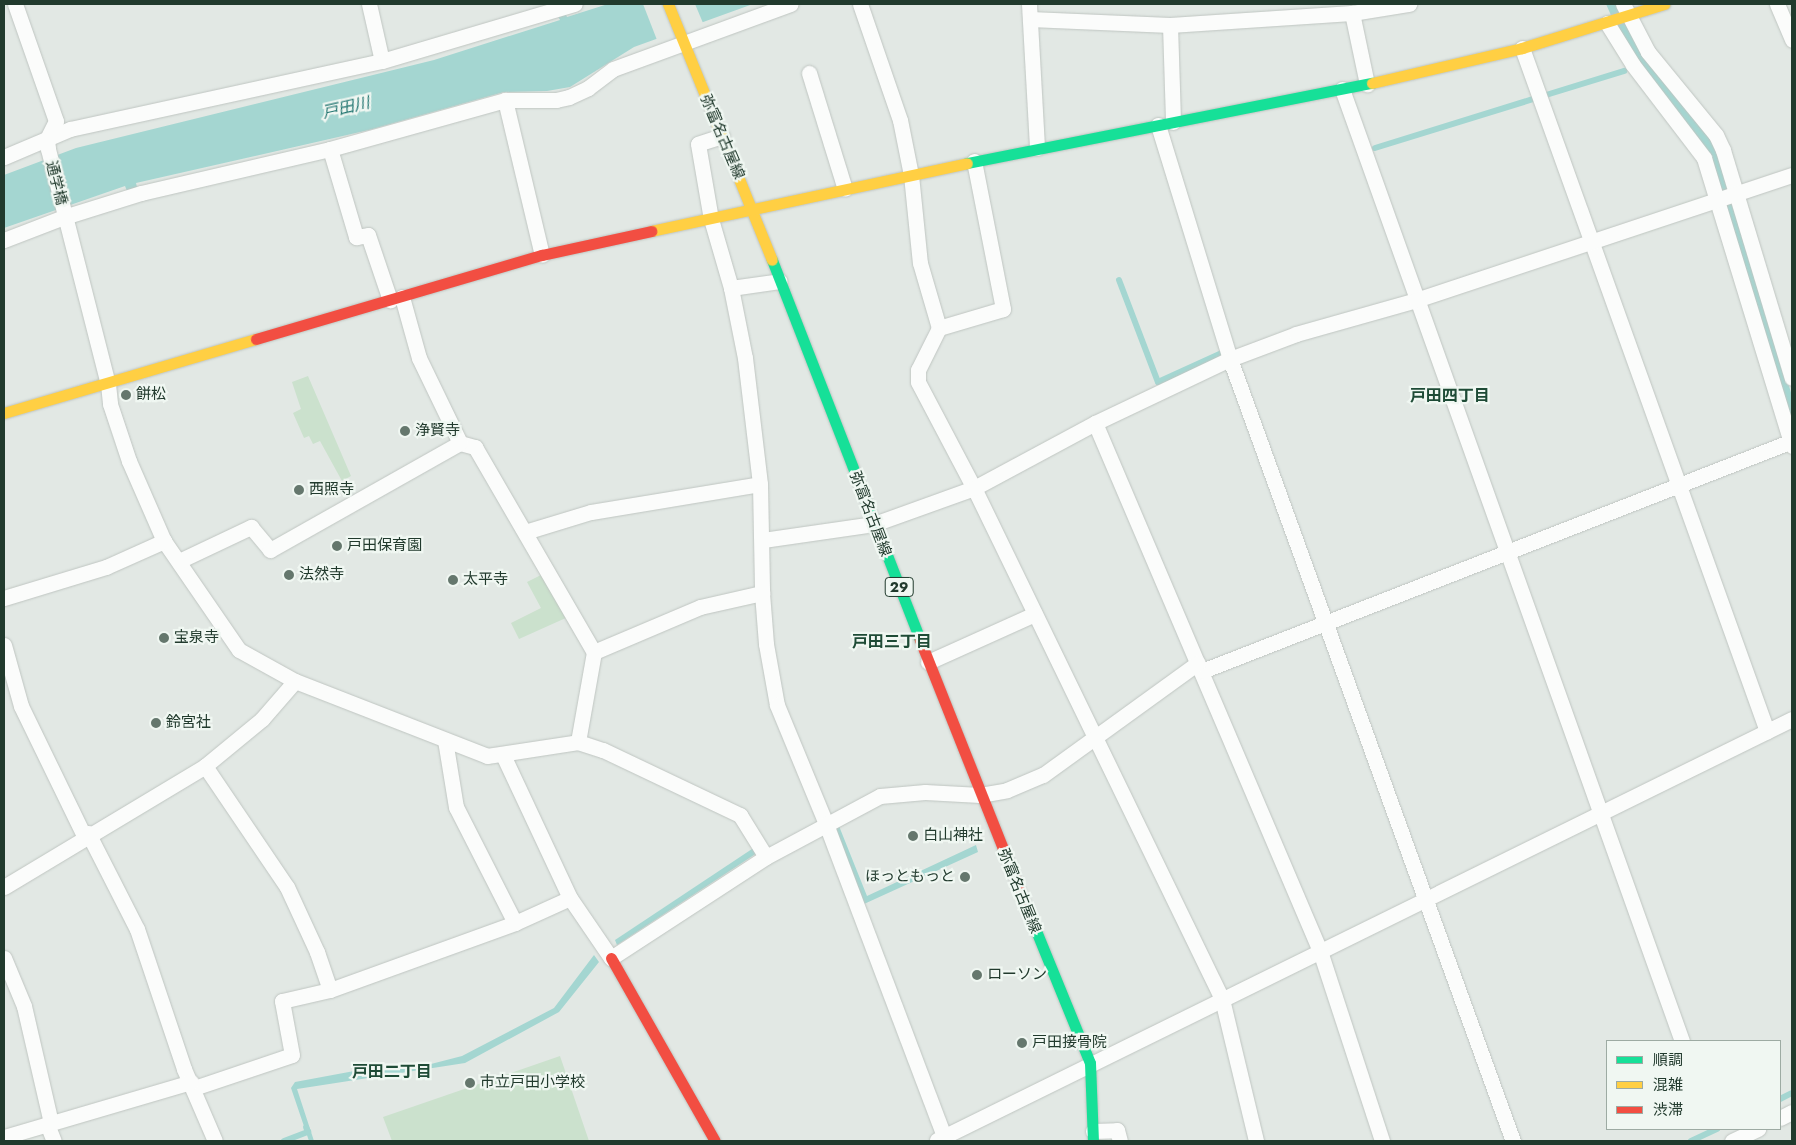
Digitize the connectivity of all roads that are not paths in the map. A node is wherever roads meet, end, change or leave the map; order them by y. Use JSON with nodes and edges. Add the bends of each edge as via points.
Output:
{"nodes":[{"id":1,"x":15,"y":4,"type":"edge"},
{"id":2,"x":369,"y":4,"type":"edge"},
{"id":3,"x":668,"y":4,"type":"edge"},
{"id":4,"x":791,"y":4,"type":"edge"},
{"id":5,"x":860,"y":4,"type":"edge"},
{"id":6,"x":1029,"y":4,"type":"edge"},
{"id":7,"x":1409,"y":4,"type":"edge"},
{"id":8,"x":1664,"y":4,"type":"edge"},
{"id":9,"x":1777,"y":4,"type":"edge"},
{"id":10,"x":565,"y":7,"type":"edge"},
{"id":11,"x":1626,"y":10,"type":"edge"},
{"id":12,"x":1352,"y":13,"type":"junction"},
{"id":13,"x":1030,"y":19,"type":"junction"},
{"id":14,"x":1607,"y":23,"type":"junction"},
{"id":15,"x":1170,"y":25,"type":"junction"},
{"id":16,"x":682,"y":40,"type":"junction"},
{"id":17,"x":1792,"y":40,"type":"edge"},
{"id":18,"x":1522,"y":48,"type":"junction"},
{"id":19,"x":382,"y":61,"type":"junction"},
{"id":20,"x":809,"y":73,"type":"dead end"},
{"id":21,"x":1367,"y":84,"type":"junction"},
{"id":22,"x":1342,"y":89,"type":"junction"},
{"id":23,"x":505,"y":100,"type":"junction"},
{"id":24,"x":1165,"y":123,"type":"junction"},
{"id":25,"x":722,"y":136,"type":"junction"},
{"id":26,"x":48,"y":144,"type":"junction"},
{"id":27,"x":1037,"y":148,"type":"junction"},
{"id":28,"x":330,"y":149,"type":"junction"},
{"id":29,"x":4,"y":158,"type":"edge"},
{"id":30,"x":974,"y":161,"type":"junction"},
{"id":31,"x":911,"y":175,"type":"junction"},
{"id":32,"x":1792,"y":175,"type":"edge"},
{"id":33,"x":845,"y":189,"type":"junction"},
{"id":34,"x":1737,"y":193,"type":"junction"},
{"id":35,"x":1717,"y":200,"type":"junction"},
{"id":36,"x":752,"y":210,"type":"junction"},
{"id":37,"x":64,"y":217,"type":"junction"},
{"id":38,"x":711,"y":219,"type":"junction"},
{"id":39,"x":4,"y":240,"type":"edge"},
{"id":40,"x":1590,"y":243,"type":"junction"},
{"id":41,"x":542,"y":255,"type":"junction"},
{"id":42,"x":780,"y":281,"type":"junction"},
{"id":43,"x":731,"y":288,"type":"junction"},
{"id":44,"x":396,"y":298,"type":"junction"},
{"id":45,"x":1416,"y":300,"type":"junction"},
{"id":46,"x":939,"y":328,"type":"junction"},
{"id":47,"x":1230,"y":359,"type":"junction"},
{"id":48,"x":1792,"y":378,"type":"edge"},
{"id":49,"x":108,"y":384,"type":"junction"},
{"id":50,"x":4,"y":412,"type":"edge"},
{"id":51,"x":1095,"y":423,"type":"junction"},
{"id":52,"x":460,"y":443,"type":"junction"},
{"id":53,"x":1792,"y":443,"type":"edge"},
{"id":54,"x":760,"y":484,"type":"junction"},
{"id":55,"x":1677,"y":485,"type":"junction"},
{"id":56,"x":974,"y":488,"type":"junction"},
{"id":57,"x":874,"y":524,"type":"junction"},
{"id":58,"x":525,"y":532,"type":"junction"},
{"id":59,"x":763,"y":540,"type":"junction"},
{"id":60,"x":164,"y":541,"type":"junction"},
{"id":61,"x":1506,"y":552,"type":"junction"},
{"id":62,"x":179,"y":561,"type":"junction"},
{"id":63,"x":762,"y":593,"type":"junction"},
{"id":64,"x":4,"y":598,"type":"edge"},
{"id":65,"x":1035,"y":614,"type":"junction"},
{"id":66,"x":1324,"y":623,"type":"junction"},
{"id":67,"x":4,"y":647,"type":"edge"},
{"id":68,"x":594,"y":652,"type":"junction"},
{"id":69,"x":928,"y":662,"type":"junction"},
{"id":70,"x":1200,"y":667,"type":"junction"},
{"id":71,"x":295,"y":681,"type":"junction"},
{"id":72,"x":1792,"y":719,"type":"edge"},
{"id":73,"x":1767,"y":731,"type":"junction"},
{"id":74,"x":1095,"y":738,"type":"junction"},
{"id":75,"x":444,"y":740,"type":"junction"},
{"id":76,"x":578,"y":742,"type":"junction"},
{"id":77,"x":502,"y":754,"type":"junction"},
{"id":78,"x":205,"y":766,"type":"junction"},
{"id":79,"x":980,"y":795,"type":"junction"},
{"id":80,"x":1600,"y":813,"type":"junction"},
{"id":81,"x":826,"y":824,"type":"junction"},
{"id":82,"x":86,"y":834,"type":"junction"},
{"id":83,"x":766,"y":857,"type":"junction"},
{"id":84,"x":5,"y":883,"type":"edge"},
{"id":85,"x":570,"y":898,"type":"junction"},
{"id":86,"x":1425,"y":900,"type":"junction"},
{"id":87,"x":515,"y":923,"type":"junction"},
{"id":88,"x":1320,"y":951,"type":"junction"},
{"id":89,"x":4,"y":958,"type":"edge"},
{"id":90,"x":611,"y":958,"type":"junction"},
{"id":91,"x":330,"y":990,"type":"junction"},
{"id":92,"x":1222,"y":999,"type":"junction"},
{"id":93,"x":1682,"y":1040,"type":"edge"},
{"id":94,"x":1090,"y":1063,"type":"junction"},
{"id":95,"x":193,"y":1085,"type":"junction"},
{"id":96,"x":49,"y":1124,"type":"junction"},
{"id":97,"x":1756,"y":1130,"type":"edge"},
{"id":98,"x":1093,"y":1136,"type":"edge"},
{"id":99,"x":4,"y":1137,"type":"edge"},
{"id":100,"x":942,"y":1140,"type":"edge"},
{"id":101,"x":54,"y":1141,"type":"edge"},
{"id":102,"x":215,"y":1141,"type":"edge"},
{"id":103,"x":715,"y":1141,"type":"edge"},
{"id":104,"x":1120,"y":1141,"type":"edge"},
{"id":105,"x":1256,"y":1141,"type":"edge"},
{"id":106,"x":1382,"y":1141,"type":"edge"},
{"id":107,"x":1513,"y":1141,"type":"edge"},
{"id":108,"x":1732,"y":1141,"type":"edge"}],
"edges":[{"from":1,"to":26,"type":"street","via":[[56,120]]},
{"from":2,"to":19,"type":"street"},
{"from":3,"to":16,"type":"street","name":"弥富名古屋線","number":"29"},
{"from":4,"to":16,"type":"street"},
{"from":5,"to":31,"type":"street","via":[[900,120]]},
{"from":6,"to":13,"type":"street"},
{"from":7,"to":12,"type":"street"},
{"from":8,"to":11,"type":"street"},
{"from":9,"to":17,"type":"street"},
{"from":10,"to":19,"type":"street"},
{"from":11,"to":14,"type":"street"},
{"from":11,"to":34,"type":"street","via":[[1648,52],[1716,135]]},
{"from":12,"to":15,"type":"street"},
{"from":12,"to":21,"type":"street"},
{"from":13,"to":15,"type":"street"},
{"from":13,"to":27,"type":"street"},
{"from":14,"to":18,"type":"street"},
{"from":14,"to":35,"type":"street","via":[[1633,65],[1699,148]]},
{"from":15,"to":24,"type":"street"},
{"from":16,"to":23,"type":"street","via":[[613,69],[588,88],[568,97]]},
{"from":16,"to":25,"type":"street","name":"弥富名古屋線","number":"29"},
{"from":18,"to":21,"type":"street"},
{"from":18,"to":40,"type":"street"},
{"from":19,"to":26,"type":"street","via":[[70,129]]},
{"from":20,"to":33,"type":"street"},
{"from":21,"to":22,"type":"street"},
{"from":22,"to":24,"type":"street"},
{"from":22,"to":45,"type":"street"},
{"from":23,"to":28,"type":"street"},
{"from":23,"to":41,"type":"street"},
{"from":24,"to":27,"type":"street"},
{"from":24,"to":47,"type":"street"},
{"from":25,"to":36,"type":"street","name":"弥富名古屋線","number":"29"},
{"from":25,"to":38,"type":"street","via":[[698,144]]},
{"from":26,"to":29,"type":"street"},
{"from":26,"to":37,"type":"street","name":"通学橋"},
{"from":27,"to":30,"type":"street"},
{"from":28,"to":37,"type":"street","via":[[141,193]]},
{"from":28,"to":44,"type":"street","via":[[356,237],[368,235]]},
{"from":30,"to":31,"type":"street"},
{"from":30,"to":46,"type":"street","via":[[1003,309]]},
{"from":31,"to":33,"type":"street"},
{"from":31,"to":46,"type":"street","via":[[920,263]]},
{"from":32,"to":34,"type":"street"},
{"from":33,"to":36,"type":"street"},
{"from":34,"to":35,"type":"street"},
{"from":34,"to":48,"type":"street"},
{"from":35,"to":40,"type":"street"},
{"from":35,"to":53,"type":"street"},
{"from":36,"to":38,"type":"street"},
{"from":36,"to":42,"type":"street","name":"弥富名古屋線","number":"29"},
{"from":37,"to":39,"type":"street"},
{"from":37,"to":49,"type":"street","name":"通学橋"},
{"from":38,"to":41,"type":"street"},
{"from":38,"to":43,"type":"street"},
{"from":40,"to":45,"type":"street"},
{"from":40,"to":55,"type":"street"},
{"from":41,"to":44,"type":"street"},
{"from":42,"to":43,"type":"street"},
{"from":42,"to":57,"type":"street","name":"弥富名古屋線","number":"29"},
{"from":43,"to":54,"type":"street","via":[[745,358]]},
{"from":44,"to":49,"type":"street"},
{"from":44,"to":52,"type":"street","via":[[419,358]]},
{"from":45,"to":47,"type":"street","via":[[1296,334]]},
{"from":45,"to":61,"type":"street"},
{"from":46,"to":56,"type":"street","via":[[918,370],[918,382]]},
{"from":47,"to":51,"type":"street"},
{"from":47,"to":66,"type":"street"},
{"from":49,"to":50,"type":"street"},
{"from":49,"to":60,"type":"street","name":"通学橋","via":[[110,404],[129,461]]},
{"from":51,"to":56,"type":"street"},
{"from":51,"to":70,"type":"street"},
{"from":52,"to":58,"type":"street","via":[[475,447]]},
{"from":52,"to":62,"type":"street","via":[[270,550],[251,527]]},
{"from":53,"to":55,"type":"street"},
{"from":54,"to":58,"type":"street","via":[[590,512]]},
{"from":54,"to":59,"type":"street"},
{"from":55,"to":61,"type":"street"},
{"from":55,"to":73,"type":"street"},
{"from":56,"to":57,"type":"street"},
{"from":56,"to":65,"type":"street"},
{"from":57,"to":59,"type":"street"},
{"from":57,"to":69,"type":"street","name":"弥富名古屋線","number":"29"},
{"from":58,"to":68,"type":"street"},
{"from":59,"to":63,"type":"street"},
{"from":60,"to":62,"type":"street","name":"通学橋"},
{"from":60,"to":64,"type":"street","via":[[106,567]]},
{"from":61,"to":66,"type":"street"},
{"from":61,"to":80,"type":"street"},
{"from":62,"to":71,"type":"street","name":"通学橋","via":[[239,650]]},
{"from":63,"to":68,"type":"street","via":[[700,607]]},
{"from":63,"to":81,"type":"street","via":[[777,705]]},
{"from":65,"to":69,"type":"street"},
{"from":65,"to":74,"type":"street"},
{"from":66,"to":70,"type":"street"},
{"from":66,"to":86,"type":"street"},
{"from":67,"to":82,"type":"street","via":[[21,706]]},
{"from":68,"to":76,"type":"street"},
{"from":69,"to":79,"type":"street","name":"弥富名古屋線","number":"29"},
{"from":70,"to":74,"type":"street"},
{"from":70,"to":88,"type":"street"},
{"from":71,"to":75,"type":"street","name":"通学橋"},
{"from":71,"to":78,"type":"street","via":[[262,719]]},
{"from":72,"to":73,"type":"street"},
{"from":73,"to":80,"type":"street"},
{"from":74,"to":79,"type":"street","via":[[1043,775],[1007,790]]},
{"from":74,"to":92,"type":"street"},
{"from":75,"to":77,"type":"street","name":"通学橋","via":[[487,756]]},
{"from":75,"to":87,"type":"street","via":[[456,807]]},
{"from":76,"to":77,"type":"street","name":"通学橋","via":[[511,750]]},
{"from":76,"to":83,"type":"street","via":[[603,750],[740,815]]},
{"from":77,"to":85,"type":"street"},
{"from":78,"to":82,"type":"street"},
{"from":78,"to":91,"type":"street","via":[[287,888]]},
{"from":79,"to":81,"type":"street","via":[[925,792],[880,796]]},
{"from":79,"to":94,"type":"street","name":"弥富名古屋線","number":"29"},
{"from":80,"to":86,"type":"street"},
{"from":80,"to":93,"type":"street"},
{"from":81,"to":83,"type":"street"},
{"from":81,"to":100,"type":"street"},
{"from":82,"to":84,"type":"street"},
{"from":82,"to":95,"type":"street","via":[[137,929]]},
{"from":83,"to":90,"type":"street"},
{"from":85,"to":87,"type":"street"},
{"from":85,"to":90,"type":"street"},
{"from":86,"to":88,"type":"street"},
{"from":86,"to":107,"type":"street"},
{"from":87,"to":91,"type":"street"},
{"from":88,"to":92,"type":"street"},
{"from":88,"to":106,"type":"street"},
{"from":89,"to":96,"type":"street","via":[[24,1006]]},
{"from":90,"to":103,"type":"street"},
{"from":91,"to":95,"type":"street","via":[[282,1001],[292,1055]]},
{"from":92,"to":94,"type":"street"},
{"from":92,"to":105,"type":"street"},
{"from":94,"to":98,"type":"street","name":"弥富名古屋線","number":"29"},
{"from":94,"to":100,"type":"street"},
{"from":95,"to":96,"type":"street"},
{"from":95,"to":102,"type":"street"},
{"from":96,"to":99,"type":"street"},
{"from":96,"to":101,"type":"street"},
{"from":97,"to":108,"type":"street"},
{"from":98,"to":104,"type":"street","via":[[1117,1130]]}]}
